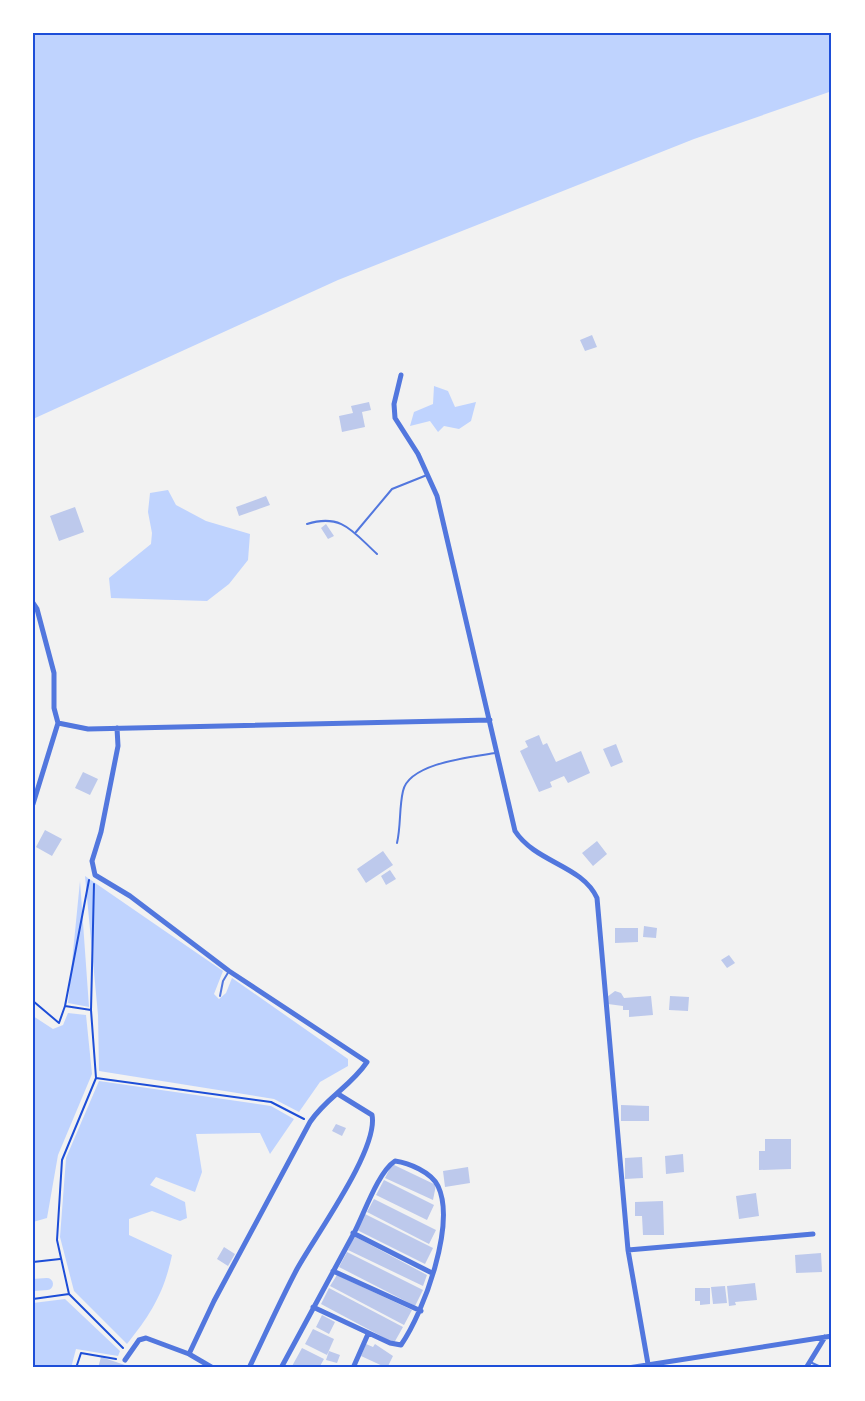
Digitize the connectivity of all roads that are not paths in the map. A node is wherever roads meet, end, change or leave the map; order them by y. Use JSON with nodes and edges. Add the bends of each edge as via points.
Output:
{"nodes":[{"id":1,"x":401,"y":375,"type":"dead end"},
{"id":2,"x":427,"y":475,"type":"junction"},
{"id":3,"x":307,"y":524,"type":"dead end"},
{"id":4,"x":356,"y":532,"type":"junction"},
{"id":5,"x":377,"y":554,"type":"dead end"},
{"id":6,"x":33,"y":603,"type":"edge"},
{"id":7,"x":490,"y":720,"type":"junction"},
{"id":8,"x":58,"y":723,"type":"junction"},
{"id":9,"x":117,"y":728,"type":"junction"},
{"id":10,"x":498,"y":753,"type":"junction"},
{"id":11,"x":33,"y":804,"type":"edge"},
{"id":12,"x":397,"y":843,"type":"dead end"},
{"id":13,"x":229,"y":971,"type":"junction"},
{"id":14,"x":220,"y":996,"type":"dead end"},
{"id":15,"x":338,"y":1094,"type":"junction"},
{"id":16,"x":353,"y":1233,"type":"junction"},
{"id":17,"x":813,"y":1234,"type":"dead end"},
{"id":18,"x":628,"y":1250,"type":"junction"},
{"id":19,"x":333,"y":1271,"type":"junction"},
{"id":20,"x":432,"y":1273,"type":"junction"},
{"id":21,"x":313,"y":1307,"type":"junction"},
{"id":22,"x":421,"y":1311,"type":"junction"},
{"id":23,"x":368,"y":1334,"type":"junction"},
{"id":24,"x":832,"y":1336,"type":"edge"},
{"id":25,"x":825,"y":1337,"type":"junction"},
{"id":26,"x":189,"y":1354,"type":"junction"},
{"id":27,"x":125,"y":1360,"type":"road end"},
{"id":28,"x":810,"y":1362,"type":"junction"},
{"id":29,"x":648,"y":1364,"type":"junction"},
{"id":30,"x":213,"y":1368,"type":"edge"},
{"id":31,"x":249,"y":1368,"type":"edge"},
{"id":32,"x":281,"y":1368,"type":"edge"},
{"id":33,"x":353,"y":1368,"type":"edge"},
{"id":34,"x":628,"y":1368,"type":"edge"},
{"id":35,"x":806,"y":1368,"type":"edge"},
{"id":36,"x":823,"y":1368,"type":"edge"}],
"edges":[{"from":1,"to":2,"type":"street","via":[[395,418]]},
{"from":2,"to":4,"type":"lane","via":[[392,489]]},
{"from":2,"to":7,"type":"street","via":[[449,540]]},
{"from":3,"to":4,"type":"lane","via":[[329,520]]},
{"from":4,"to":5,"type":"lane"},
{"from":6,"to":8,"type":"street","via":[[38,609],[54,673]]},
{"from":7,"to":9,"type":"street"},
{"from":7,"to":10,"type":"street"},
{"from":8,"to":9,"type":"street","via":[[88,729]]},
{"from":8,"to":11,"type":"street"},
{"from":9,"to":13,"type":"street","via":[[118,746],[91,869],[94,875],[130,896]]},
{"from":10,"to":12,"type":"lane","via":[[434,766],[412,777],[403,790]]},
{"from":10,"to":18,"type":"street","via":[[512,821],[521,840],[583,878],[597,898]]},
{"from":13,"to":14,"type":"lane"},
{"from":13,"to":15,"type":"street","via":[[367,1062]]},
{"from":15,"to":26,"type":"street","via":[[322,1104],[310,1122]]},
{"from":15,"to":31,"type":"street","via":[[372,1115],[371,1137],[330,1217],[297,1269]]},
{"from":16,"to":19,"type":"street"},
{"from":16,"to":20,"type":"street"},
{"from":16,"to":20,"type":"street","via":[[390,1164],[403,1162],[427,1173],[438,1184],[441,1196],[442,1238]]},
{"from":17,"to":18,"type":"street"},
{"from":18,"to":29,"type":"street"},
{"from":19,"to":21,"type":"street"},
{"from":19,"to":22,"type":"street"},
{"from":20,"to":22,"type":"street"},
{"from":21,"to":23,"type":"street"},
{"from":21,"to":32,"type":"street"},
{"from":22,"to":23,"type":"street","via":[[401,1345]]},
{"from":23,"to":33,"type":"street"},
{"from":24,"to":25,"type":"street"},
{"from":25,"to":28,"type":"street"},
{"from":25,"to":29,"type":"street"},
{"from":26,"to":27,"type":"street","via":[[142,1338]]},
{"from":26,"to":30,"type":"street"},
{"from":28,"to":35,"type":"street"},
{"from":28,"to":36,"type":"lane"},
{"from":29,"to":34,"type":"street"}]}
